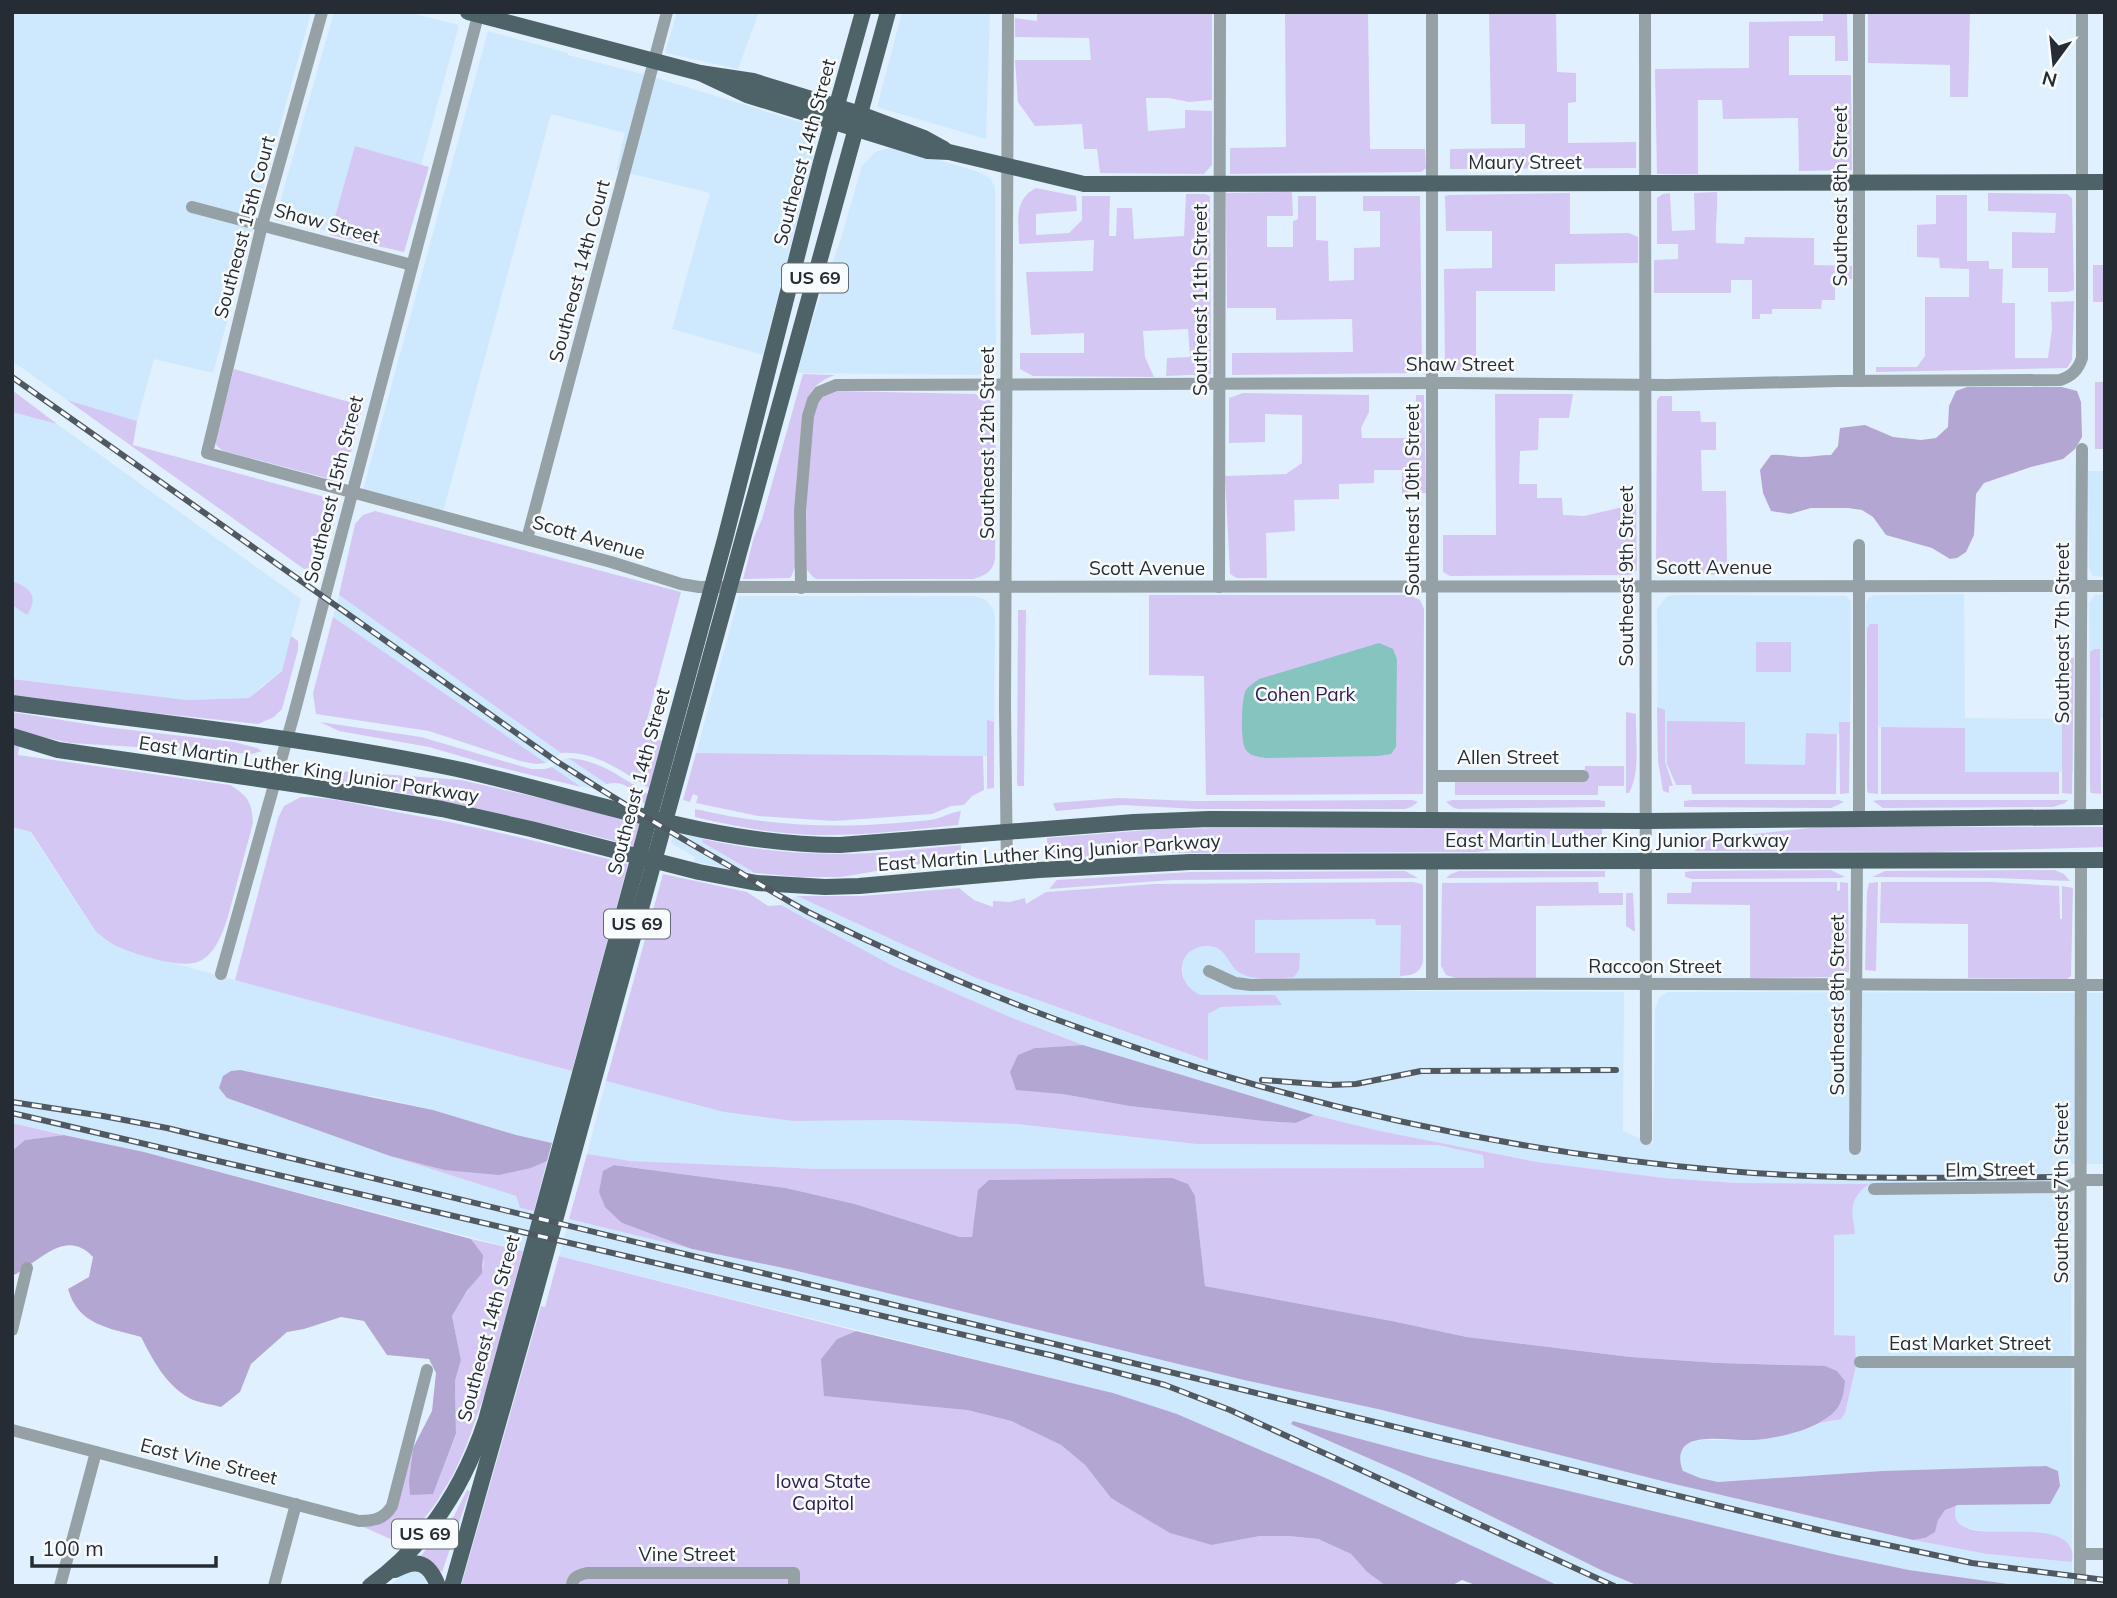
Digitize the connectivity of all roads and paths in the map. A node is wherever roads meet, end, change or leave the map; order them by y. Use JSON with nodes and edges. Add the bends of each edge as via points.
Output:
{"nodes":[{"id":1,"x":322,"y":12,"type":"edge"},
{"id":2,"x":667,"y":12,"type":"edge"},
{"id":3,"x":863,"y":12,"type":"edge"},
{"id":4,"x":888,"y":12,"type":"edge"},
{"id":5,"x":1008,"y":12,"type":"edge"},
{"id":6,"x":1220,"y":12,"type":"edge"},
{"id":7,"x":1432,"y":12,"type":"edge"},
{"id":8,"x":1645,"y":12,"type":"edge"},
{"id":9,"x":1859,"y":12,"type":"edge"},
{"id":10,"x":2082,"y":12,"type":"edge"},
{"id":11,"x":475,"y":13,"type":"edge"},
{"id":12,"x":654,"y":61,"type":"junction"},
{"id":13,"x":835,"y":114,"type":"junction"},
{"id":14,"x":858,"y":122,"type":"junction"},
{"id":15,"x":1009,"y":166,"type":"junction"},
{"id":16,"x":1859,"y":182,"type":"junction"},
{"id":17,"x":2081,"y":182,"type":"junction"},
{"id":18,"x":2105,"y":182,"type":"edge"},
{"id":19,"x":1219,"y":183,"type":"junction"},
{"id":20,"x":1432,"y":183,"type":"junction"},
{"id":21,"x":1645,"y":183,"type":"junction"},
{"id":22,"x":192,"y":206,"type":"dead end"},
{"id":23,"x":262,"y":225,"type":"junction"},
{"id":24,"x":412,"y":265,"type":"junction"},
{"id":25,"x":1859,"y":381,"type":"junction"},
{"id":26,"x":1431,"y":383,"type":"junction"},
{"id":27,"x":1219,"y":384,"type":"junction"},
{"id":28,"x":1007,"y":385,"type":"junction"},
{"id":29,"x":1645,"y":385,"type":"junction"},
{"id":30,"x":2082,"y":449,"type":"dead end"},
{"id":31,"x":206,"y":453,"type":"joint"},
{"id":32,"x":351,"y":491,"type":"junction"},
{"id":33,"x":527,"y":539,"type":"junction"},
{"id":34,"x":733,"y":541,"type":"junction"},
{"id":35,"x":1859,"y":545,"type":"dead end"},
{"id":36,"x":1859,"y":586,"type":"junction"},
{"id":37,"x":2082,"y":586,"type":"junction"},
{"id":38,"x":2105,"y":586,"type":"edge"},
{"id":39,"x":1219,"y":587,"type":"junction"},
{"id":40,"x":1432,"y":587,"type":"junction"},
{"id":41,"x":1645,"y":587,"type":"junction"},
{"id":42,"x":801,"y":588,"type":"junction"},
{"id":43,"x":1006,"y":588,"type":"junction"},
{"id":44,"x":12,"y":703,"type":"edge"},
{"id":45,"x":12,"y":736,"type":"edge"},
{"id":46,"x":287,"y":740,"type":"junction"},
{"id":47,"x":1432,"y":776,"type":"junction"},
{"id":48,"x":1583,"y":776,"type":"dead end"},
{"id":49,"x":275,"y":782,"type":"junction"},
{"id":50,"x":2080,"y":817,"type":"junction"},
{"id":51,"x":2105,"y":817,"type":"edge"},
{"id":52,"x":1432,"y":819,"type":"junction"},
{"id":53,"x":1859,"y":819,"type":"junction"},
{"id":54,"x":1645,"y":821,"type":"junction"},
{"id":55,"x":1005,"y":832,"type":"junction"},
{"id":56,"x":1646,"y":860,"type":"junction"},
{"id":57,"x":1857,"y":860,"type":"junction"},
{"id":58,"x":2081,"y":860,"type":"junction"},
{"id":59,"x":2105,"y":860,"type":"edge"},
{"id":60,"x":1432,"y":861,"type":"junction"},
{"id":61,"x":1007,"y":873,"type":"junction"},
{"id":62,"x":1209,"y":971,"type":"dead end"},
{"id":63,"x":221,"y":974,"type":"dead end"},
{"id":64,"x":1432,"y":984,"type":"junction"},
{"id":65,"x":1646,"y":985,"type":"junction"},
{"id":66,"x":1856,"y":985,"type":"junction"},
{"id":67,"x":2081,"y":985,"type":"junction"},
{"id":68,"x":2105,"y":985,"type":"edge"},
{"id":69,"x":1646,"y":1139,"type":"dead end"},
{"id":70,"x":1855,"y":1149,"type":"dead end"},
{"id":71,"x":2105,"y":1180,"type":"edge"},
{"id":72,"x":2080,"y":1183,"type":"junction"},
{"id":73,"x":1874,"y":1189,"type":"dead end"},
{"id":74,"x":27,"y":1268,"type":"dead end"},
{"id":75,"x":525,"y":1302,"type":"junction"},
{"id":76,"x":12,"y":1330,"type":"edge"},
{"id":77,"x":2080,"y":1362,"type":"junction"},
{"id":78,"x":1860,"y":1363,"type":"dead end"},
{"id":79,"x":427,"y":1370,"type":"dead end"},
{"id":80,"x":12,"y":1430,"type":"edge"},
{"id":81,"x":96,"y":1452,"type":"junction"},
{"id":82,"x":296,"y":1504,"type":"junction"},
{"id":83,"x":2081,"y":1553,"type":"junction"},
{"id":84,"x":2105,"y":1554,"type":"edge"},
{"id":85,"x":385,"y":1575,"type":"junction"},
{"id":86,"x":794,"y":1580,"type":"edge"},
{"id":87,"x":60,"y":1586,"type":"edge"},
{"id":88,"x":274,"y":1586,"type":"edge"},
{"id":89,"x":370,"y":1586,"type":"edge"},
{"id":90,"x":439,"y":1586,"type":"edge"},
{"id":91,"x":452,"y":1586,"type":"edge"},
{"id":92,"x":572,"y":1586,"type":"edge"},
{"id":93,"x":2080,"y":1586,"type":"edge"}],
"edges":[{"from":1,"to":23,"type":"street","name":"Southeast 15th Court"},
{"from":2,"to":12,"type":"street","name":"Southeast 14th Court"},
{"from":3,"to":13,"type":"main road","name":"Southeast 14th Street","number":"US 69"},
{"from":4,"to":14,"type":"main road","name":"Southeast 14th Street","number":"US 69"},
{"from":5,"to":15,"type":"street","name":"Southeast 12th Street"},
{"from":6,"to":19,"type":"street","name":"Southeast 11th Street"},
{"from":7,"to":20,"type":"street","name":"Southeast 10th Street"},
{"from":8,"to":21,"type":"street","name":"Southeast 9th Street"},
{"from":9,"to":16,"type":"street","name":"Southeast 8th Street"},
{"from":10,"to":17,"type":"street"},
{"from":11,"to":12,"type":"main road","name":"Maury Street"},
{"from":11,"to":24,"type":"street","name":"Southeast 15th Street"},
{"from":12,"to":13,"type":"main road","name":"Maury Street","via":[[753,81]]},
{"from":12,"to":33,"type":"street","name":"Southeast 14th Court"},
{"from":13,"to":14,"type":"main road","name":"Maury Street"},
{"from":13,"to":34,"type":"main road","name":"Southeast 14th Street","number":"US 69"},
{"from":14,"to":15,"type":"main road","name":"Maury Street"},
{"from":14,"to":34,"type":"main road","name":"Southeast 14th Street","number":"US 69"},
{"from":15,"to":19,"type":"main road","name":"Maury Street","via":[[1084,184]]},
{"from":15,"to":28,"type":"street","name":"Southeast 12th Street"},
{"from":16,"to":17,"type":"main road","name":"Maury Street"},
{"from":16,"to":21,"type":"main road","name":"Maury Street"},
{"from":16,"to":25,"type":"street","name":"Southeast 8th Street"},
{"from":17,"to":18,"type":"main road","name":"Maury Street"},
{"from":17,"to":25,"type":"street","name":"Shaw Street","via":[[2082,348],[2074,373],[2060,380]]},
{"from":19,"to":20,"type":"main road","name":"Maury Street"},
{"from":19,"to":27,"type":"street","name":"Southeast 11th Street"},
{"from":20,"to":21,"type":"main road","name":"Maury Street"},
{"from":20,"to":26,"type":"street","name":"Southeast 10th Street"},
{"from":21,"to":29,"type":"street","name":"Southeast 9th Street"},
{"from":22,"to":23,"type":"street","name":"Shaw Street"},
{"from":23,"to":24,"type":"street","name":"Shaw Street"},
{"from":23,"to":31,"type":"street","name":"Southeast 15th Court"},
{"from":24,"to":32,"type":"street","name":"Southeast 15th Street"},
{"from":25,"to":29,"type":"street","name":"Shaw Street"},
{"from":26,"to":27,"type":"street","name":"Shaw Street"},
{"from":26,"to":29,"type":"street","name":"Shaw Street"},
{"from":26,"to":40,"type":"street","name":"Southeast 10th Street"},
{"from":27,"to":28,"type":"street","name":"Shaw Street"},
{"from":27,"to":39,"type":"street","name":"Southeast 11th Street"},
{"from":28,"to":42,"type":"street","name":"Shaw Street","via":[[836,384],[819,392],[808,416],[800,511]]},
{"from":28,"to":43,"type":"street","name":"Southeast 12th Street"},
{"from":29,"to":41,"type":"street","name":"Southeast 9th Street"},
{"from":30,"to":37,"type":"street","name":"Southeast 7th Street"},
{"from":31,"to":32,"type":"street","name":"Scott Avenue"},
{"from":32,"to":33,"type":"street","name":"Scott Avenue"},
{"from":32,"to":46,"type":"street","name":"Southeast 15th Street"},
{"from":33,"to":42,"type":"street","name":"Scott Avenue","via":[[681,584]]},
{"from":34,"to":75,"type":"main road","name":"Southeast 14th Street","number":"US 69"},
{"from":35,"to":36,"type":"street"},
{"from":36,"to":37,"type":"street","name":"Scott Avenue"},
{"from":36,"to":41,"type":"street","name":"Scott Avenue"},
{"from":36,"to":53,"type":"street"},
{"from":37,"to":38,"type":"street","name":"Scott Avenue"},
{"from":37,"to":50,"type":"street","name":"Southeast 7th Street"},
{"from":39,"to":40,"type":"street","name":"Scott Avenue"},
{"from":39,"to":43,"type":"street","name":"Scott Avenue"},
{"from":40,"to":41,"type":"street","name":"Scott Avenue"},
{"from":40,"to":47,"type":"street","name":"Southeast 10th Street"},
{"from":41,"to":54,"type":"street","name":"Southeast 9th Street"},
{"from":42,"to":43,"type":"street","name":"Scott Avenue"},
{"from":43,"to":55,"type":"street","name":"Southeast 12th Street"},
{"from":44,"to":46,"type":"main road","name":"East Martin Luther King Junior Parkway"},
{"from":45,"to":49,"type":"main road","name":"East Martin Luther King Junior Parkway","via":[[58,751]]},
{"from":46,"to":49,"type":"street","name":"Southeast 15th Street"},
{"from":46,"to":55,"type":"main road","name":"East Martin Luther King Junior Parkway","via":[[455,769],[770,842],[840,845]]},
{"from":47,"to":48,"type":"street","name":"Allen Street"},
{"from":47,"to":52,"type":"street","name":"Southeast 10th Street"},
{"from":49,"to":61,"type":"main road","name":"East Martin Luther King Junior Parkway","via":[[455,812],[757,883],[859,886]]},
{"from":49,"to":63,"type":"street","name":"Southeast 15th Street"},
{"from":50,"to":51,"type":"main road","name":"East Martin Luther King Junior Parkway"},
{"from":50,"to":53,"type":"main road","name":"East Martin Luther King Junior Parkway"},
{"from":52,"to":54,"type":"main road","name":"East Martin Luther King Junior Parkway"},
{"from":52,"to":55,"type":"main road","name":"East Martin Luther King Junior Parkway","via":[[1187,820]]},
{"from":53,"to":54,"type":"main road","name":"East Martin Luther King Junior Parkway"},
{"from":54,"to":56,"type":"street","name":"Southeast 9th Street"},
{"from":55,"to":61,"type":"street","name":"Southeast 12th Street"},
{"from":56,"to":57,"type":"main road","name":"East Martin Luther King Junior Parkway"},
{"from":56,"to":60,"type":"main road","name":"East Martin Luther King Junior Parkway"},
{"from":56,"to":65,"type":"street","name":"Southeast 9th Street"},
{"from":57,"to":58,"type":"main road","name":"East Martin Luther King Junior Parkway"},
{"from":57,"to":66,"type":"street","name":"Southeast 8th Street"},
{"from":58,"to":59,"type":"main road","name":"East Martin Luther King Junior Parkway"},
{"from":58,"to":67,"type":"street","name":"Southeast 7th Street"},
{"from":60,"to":61,"type":"main road","name":"East Martin Luther King Junior Parkway","via":[[1190,862]]},
{"from":60,"to":64,"type":"street"},
{"from":62,"to":64,"type":"street","name":"Raccoon Street","via":[[1251,985]]},
{"from":64,"to":65,"type":"street","name":"Raccoon Street"},
{"from":65,"to":66,"type":"street","name":"Raccoon Street"},
{"from":65,"to":69,"type":"street","name":"Southeast 9th Street"},
{"from":66,"to":67,"type":"street","name":"Raccoon Street"},
{"from":66,"to":70,"type":"street","name":"Southeast 8th Street"},
{"from":67,"to":68,"type":"street","name":"Raccoon Street"},
{"from":67,"to":72,"type":"street","name":"Southeast 7th Street"},
{"from":71,"to":72,"type":"street","name":"Elm Street"},
{"from":72,"to":73,"type":"street","name":"Elm Street","via":[[2066,1187]]},
{"from":72,"to":77,"type":"street","name":"Southeast 7th Street"},
{"from":74,"to":76,"type":"street"},
{"from":75,"to":85,"type":"main road","name":"Southeast 14th Street","number":"US 69","via":[[464,1477],[430,1528]]},
{"from":75,"to":91,"type":"main road","name":"Southeast 14th Street","number":"US 69"},
{"from":77,"to":78,"type":"street","name":"East Market Street"},
{"from":77,"to":83,"type":"street","name":"Southeast 7th Street"},
{"from":79,"to":82,"type":"street","name":"East Vine Street","via":[[388,1512],[359,1521]]},
{"from":80,"to":81,"type":"street","name":"East Vine Street"},
{"from":81,"to":82,"type":"street","name":"East Vine Street"},
{"from":81,"to":87,"type":"street"},
{"from":82,"to":88,"type":"street"},
{"from":83,"to":84,"type":"street"},
{"from":83,"to":93,"type":"street","name":"Southeast 7th Street"},
{"from":85,"to":89,"type":"main road","number":"US 69"},
{"from":85,"to":90,"type":"main road","via":[[407,1563],[419,1563],[429,1568]]},
{"from":86,"to":92,"type":"street","name":"Vine Street","via":[[580,1574]]}]}
